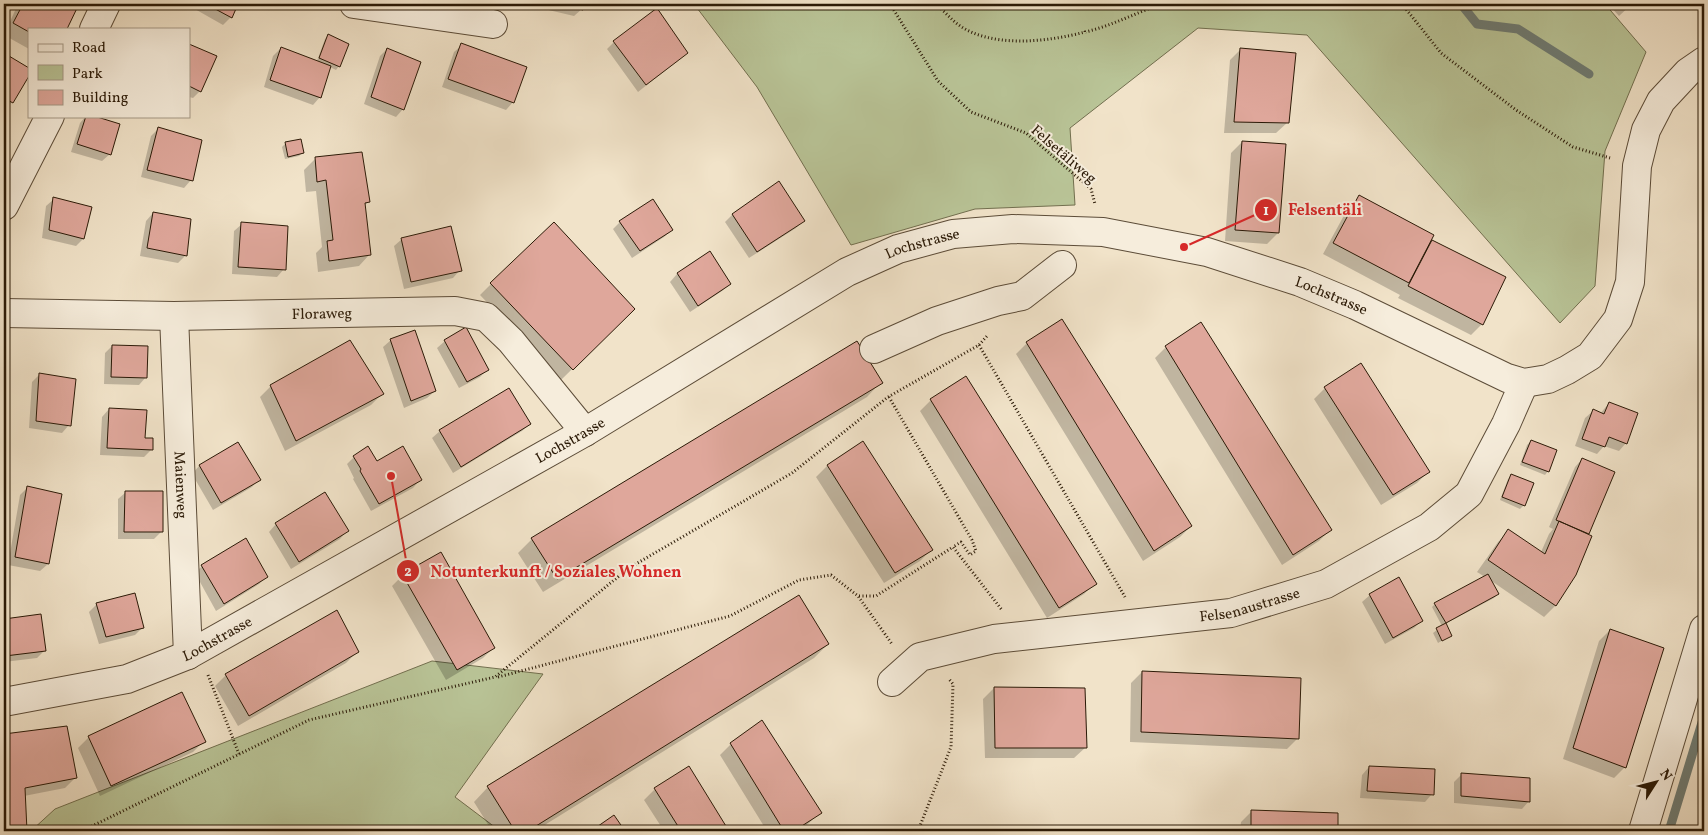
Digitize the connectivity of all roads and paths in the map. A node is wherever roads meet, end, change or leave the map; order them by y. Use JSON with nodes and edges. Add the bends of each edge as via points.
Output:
{"nodes":[{"id":1,"x":106,"y":4,"type":"edge"},
{"id":2,"x":354,"y":4,"type":"edge"},
{"id":3,"x":890,"y":4,"type":"edge"},
{"id":4,"x":936,"y":4,"type":"edge"},
{"id":5,"x":1161,"y":4,"type":"edge"},
{"id":6,"x":1402,"y":4,"type":"edge"},
{"id":7,"x":417,"y":9,"type":"edge"},
{"id":8,"x":493,"y":24,"type":"dead end"},
{"id":9,"x":94,"y":28,"type":"edge"},
{"id":10,"x":1704,"y":61,"type":"edge"},
{"id":11,"x":49,"y":118,"type":"edge"},
{"id":12,"x":1637,"y":166,"type":"junction"},
{"id":13,"x":4,"y":206,"type":"edge"},
{"id":14,"x":1103,"y":232,"type":"junction"},
{"id":15,"x":1062,"y":265,"type":"dead end"},
{"id":16,"x":4,"y":313,"type":"edge"},
{"id":17,"x":174,"y":316,"type":"junction"},
{"id":18,"x":991,"y":331,"type":"dead end"},
{"id":19,"x":979,"y":345,"type":"junction"},
{"id":20,"x":874,"y":349,"type":"dead end"},
{"id":21,"x":1524,"y":383,"type":"junction"},
{"id":22,"x":888,"y":397,"type":"junction"},
{"id":23,"x":585,"y":432,"type":"junction"},
{"id":24,"x":953,"y":547,"type":"junction"},
{"id":25,"x":858,"y":596,"type":"junction"},
{"id":26,"x":1141,"y":624,"type":"junction"},
{"id":27,"x":1704,"y":629,"type":"edge"},
{"id":28,"x":1022,"y":636,"type":"junction"},
{"id":29,"x":193,"y":652,"type":"junction"},
{"id":30,"x":911,"y":668,"type":"junction"},
{"id":31,"x":495,"y":677,"type":"junction"},
{"id":32,"x":4,"y":702,"type":"edge"},
{"id":33,"x":240,"y":754,"type":"junction"},
{"id":34,"x":82,"y":831,"type":"edge"},
{"id":35,"x":918,"y":831,"type":"edge"},
{"id":36,"x":1643,"y":831,"type":"edge"}],
"edges":[{"from":1,"to":9,"type":"street"},
{"from":2,"to":7,"type":"street"},
{"from":3,"to":14,"type":"path","name":"Felsetäliweg","via":[[938,82],[971,112],[1026,133],[1091,189]]},
{"from":4,"to":5,"type":"path","via":[[956,23],[980,36],[999,40],[1039,40],[1086,32]]},
{"from":6,"to":12,"type":"path","via":[[1441,52],[1516,110],[1573,147]]},
{"from":7,"to":8,"type":"street"},
{"from":10,"to":12,"type":"street","name":"Lochstrasse","via":[[1688,72],[1662,101],[1646,130]]},
{"from":11,"to":13,"type":"street"},
{"from":12,"to":21,"type":"street","name":"Lochstrasse","via":[[1630,282],[1618,320],[1590,356],[1548,379]]},
{"from":14,"to":21,"type":"street","name":"Lochstrasse","via":[[1208,252],[1300,282],[1355,304],[1489,371]]},
{"from":14,"to":23,"type":"street","name":"Lochstrasse","via":[[1005,229],[953,234],[898,250],[847,272]]},
{"from":15,"to":20,"type":"street","via":[[1022,296],[937,321]]},
{"from":16,"to":17,"type":"street","name":"Floraweg"},
{"from":17,"to":23,"type":"street","name":"Floraweg","via":[[455,311],[486,317],[512,341]]},
{"from":17,"to":29,"type":"street","name":"Maienweg"},
{"from":18,"to":19,"type":"path"},
{"from":19,"to":22,"type":"path"},
{"from":19,"to":26,"type":"path"},
{"from":21,"to":26,"type":"street","name":"Felsenaustrasse","via":[[1469,494],[1429,527],[1326,584],[1231,613]]},
{"from":22,"to":24,"type":"path","via":[[976,551],[970,555],[961,542]]},
{"from":22,"to":31,"type":"path","via":[[792,474],[629,568]]},
{"from":23,"to":29,"type":"street","name":"Lochstrasse"},
{"from":24,"to":25,"type":"path","via":[[876,596]]},
{"from":24,"to":28,"type":"path"},
{"from":25,"to":30,"type":"path"},
{"from":25,"to":31,"type":"path","via":[[831,575],[799,580],[730,616]]},
{"from":26,"to":28,"type":"street","name":"Felsenaustrasse"},
{"from":27,"to":36,"type":"street"},
{"from":28,"to":30,"type":"street","name":"Felsenaustrasse","via":[[994,639]]},
{"from":29,"to":32,"type":"street","name":"Lochstrasse","via":[[126,679]]},
{"from":29,"to":33,"type":"path"},
{"from":30,"to":35,"type":"path","via":[[953,684],[951,747]]},
{"from":31,"to":33,"type":"path","via":[[309,720]]},
{"from":33,"to":34,"type":"path"}]}
